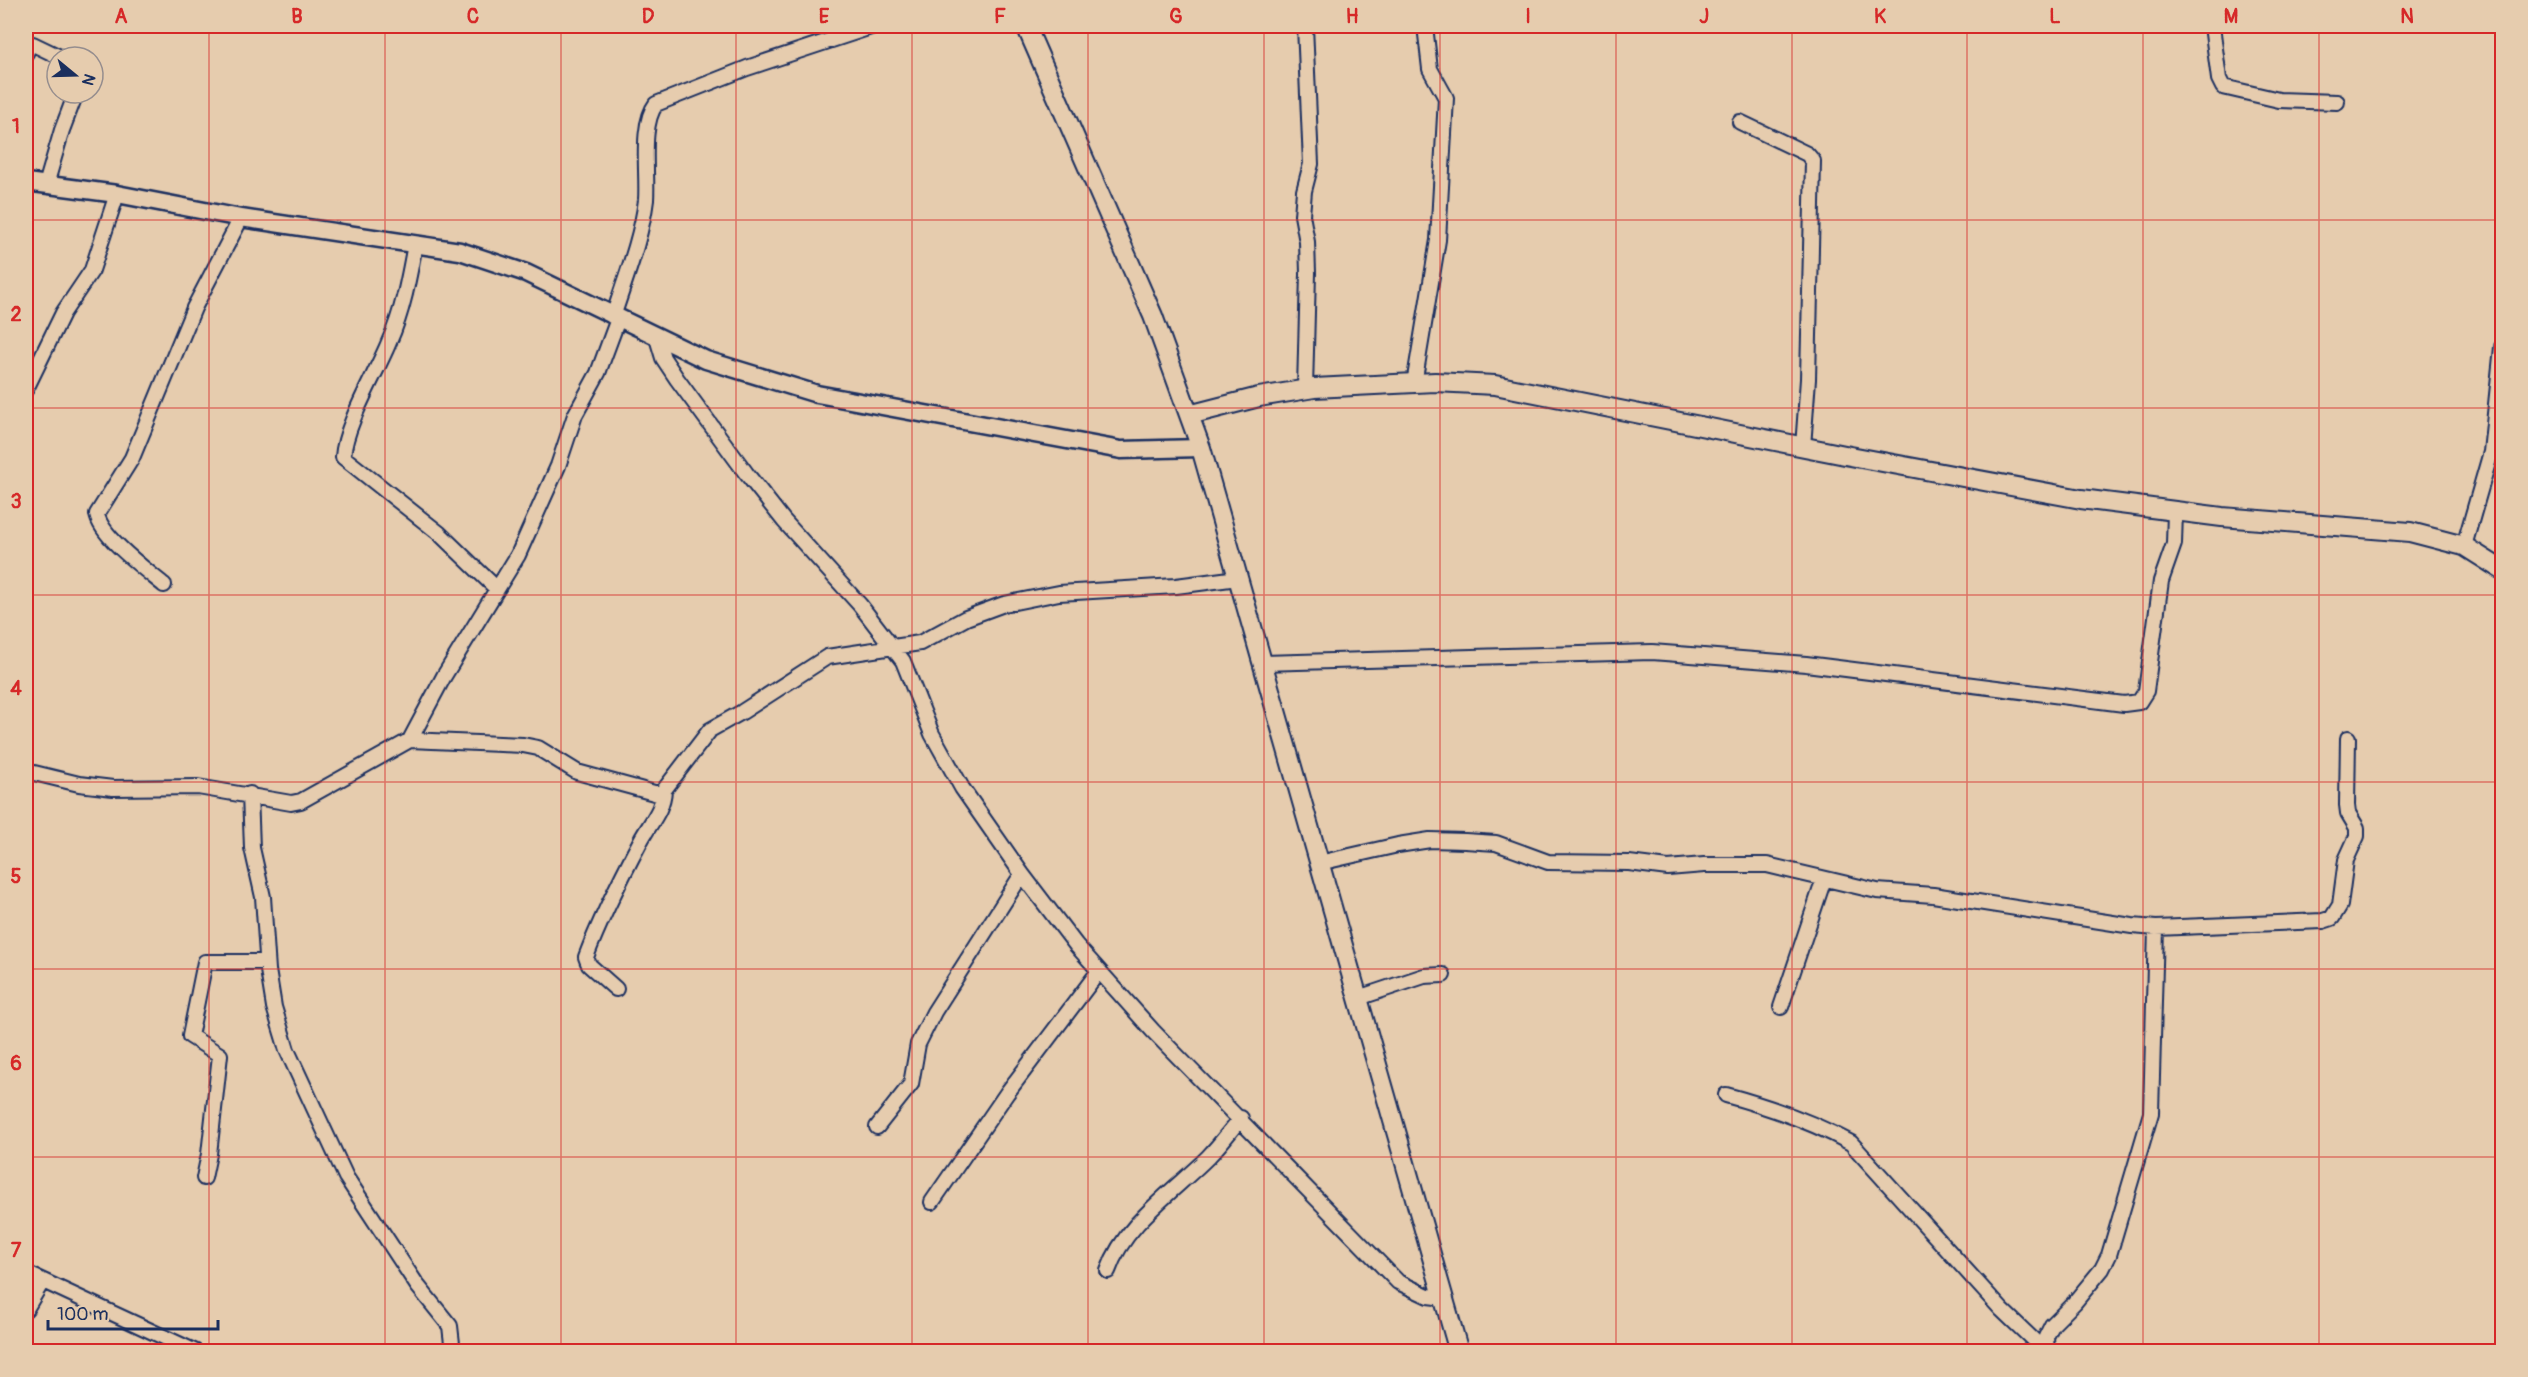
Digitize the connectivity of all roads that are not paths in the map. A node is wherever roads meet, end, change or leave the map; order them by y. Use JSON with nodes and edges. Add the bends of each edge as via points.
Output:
{"nodes":[{"id":1,"x":874,"y":26,"type":"edge"},
{"id":2,"x":1026,"y":26,"type":"edge"},
{"id":3,"x":1305,"y":26,"type":"edge"},
{"id":4,"x":1425,"y":26,"type":"edge"},
{"id":5,"x":2212,"y":26,"type":"edge"},
{"id":6,"x":45,"y":50,"type":"edge"},
{"id":7,"x":26,"y":53,"type":"edge"},
{"id":8,"x":2337,"y":102,"type":"dead end"},
{"id":9,"x":71,"y":105,"type":"edge"},
{"id":10,"x":1740,"y":122,"type":"dead end"},
{"id":11,"x":26,"y":182,"type":"edge"},
{"id":12,"x":46,"y":185,"type":"junction"},
{"id":13,"x":117,"y":194,"type":"junction"},
{"id":14,"x":241,"y":219,"type":"junction"},
{"id":15,"x":415,"y":244,"type":"junction"},
{"id":16,"x":615,"y":318,"type":"junction"},
{"id":17,"x":657,"y":338,"type":"junction"},
{"id":18,"x":2502,"y":347,"type":"edge"},
{"id":19,"x":1414,"y":384,"type":"junction"},
{"id":20,"x":26,"y":389,"type":"edge"},
{"id":21,"x":1305,"y":389,"type":"junction"},
{"id":22,"x":1189,"y":415,"type":"junction"},
{"id":23,"x":1803,"y":447,"type":"junction"},
{"id":24,"x":1201,"y":448,"type":"junction"},
{"id":25,"x":2175,"y":512,"type":"junction"},
{"id":26,"x":2464,"y":546,"type":"junction"},
{"id":27,"x":2502,"y":570,"type":"edge"},
{"id":28,"x":1238,"y":578,"type":"junction"},
{"id":29,"x":164,"y":585,"type":"dead end"},
{"id":30,"x":497,"y":589,"type":"junction"},
{"id":31,"x":894,"y":648,"type":"junction"},
{"id":32,"x":1262,"y":663,"type":"junction"},
{"id":33,"x":2348,"y":738,"type":"dead end"},
{"id":34,"x":410,"y":740,"type":"junction"},
{"id":35,"x":26,"y":771,"type":"edge"},
{"id":36,"x":664,"y":790,"type":"junction"},
{"id":37,"x":250,"y":794,"type":"junction"},
{"id":38,"x":1319,"y":863,"type":"junction"},
{"id":39,"x":1022,"y":874,"type":"junction"},
{"id":40,"x":1824,"y":879,"type":"junction"},
{"id":41,"x":2156,"y":928,"type":"junction"},
{"id":42,"x":267,"y":962,"type":"junction"},
{"id":43,"x":1099,"y":971,"type":"junction"},
{"id":44,"x":1443,"y":975,"type":"dead end"},
{"id":45,"x":616,"y":989,"type":"dead end"},
{"id":46,"x":1358,"y":998,"type":"junction"},
{"id":47,"x":1782,"y":1007,"type":"dead end"},
{"id":48,"x":1726,"y":1095,"type":"dead end"},
{"id":49,"x":1241,"y":1118,"type":"junction"},
{"id":50,"x":877,"y":1126,"type":"dead end"},
{"id":51,"x":204,"y":1178,"type":"dead end"},
{"id":52,"x":932,"y":1202,"type":"dead end"},
{"id":53,"x":1108,"y":1271,"type":"dead end"},
{"id":54,"x":26,"y":1274,"type":"edge"},
{"id":55,"x":42,"y":1282,"type":"junction"},
{"id":56,"x":1444,"y":1298,"type":"junction"},
{"id":57,"x":26,"y":1309,"type":"edge"},
{"id":58,"x":196,"y":1352,"type":"edge"},
{"id":59,"x":453,"y":1352,"type":"edge"},
{"id":60,"x":1459,"y":1352,"type":"edge"},
{"id":61,"x":2046,"y":1352,"type":"edge"}],
"edges":[{"from":1,"to":16,"type":"street","via":[[747,68],[656,104],[648,125],[646,200]]},
{"from":2,"to":22,"type":"main road","via":[[1154,315]]},
{"from":3,"to":21,"type":"street","via":[[1311,164],[1302,215],[1308,273]]},
{"from":4,"to":19,"type":"street","via":[[1430,69],[1446,98],[1438,240]]},
{"from":5,"to":8,"type":"street","via":[[2223,87],[2279,100]]},
{"from":6,"to":7,"type":"street","via":[[33,44]]},
{"from":9,"to":12,"type":"street"},
{"from":10,"to":23,"type":"street","via":[[1807,154],[1813,161]]},
{"from":11,"to":12,"type":"street"},
{"from":12,"to":13,"type":"street"},
{"from":13,"to":14,"type":"street"},
{"from":13,"to":20,"type":"street","via":[[92,270],[63,313]]},
{"from":14,"to":15,"type":"street"},
{"from":14,"to":29,"type":"street","via":[[194,308],[132,458],[97,514],[120,547]]},
{"from":15,"to":16,"type":"street","via":[[460,251],[526,273]]},
{"from":15,"to":30,"type":"street","via":[[406,293],[390,340],[357,412],[343,457],[439,533]]},
{"from":16,"to":17,"type":"street"},
{"from":16,"to":30,"type":"street","via":[[598,373],[575,415],[539,511]]},
{"from":17,"to":24,"type":"street","via":[[706,360],[817,394],[1121,450]]},
{"from":17,"to":31,"type":"street","via":[[676,380],[746,473]]},
{"from":18,"to":26,"type":"street","via":[[2491,452]]},
{"from":19,"to":21,"type":"main road"},
{"from":19,"to":23,"type":"main road","via":[[1495,385],[1540,392]]},
{"from":21,"to":22,"type":"main road"},
{"from":22,"to":24,"type":"main road"},
{"from":23,"to":25,"type":"main road","via":[[2081,499]]},
{"from":24,"to":28,"type":"main road"},
{"from":25,"to":26,"type":"main road","via":[[2410,532]]},
{"from":25,"to":32,"type":"street","via":[[2174,544],[2161,580],[2146,691],[2139,702],[2124,705],[1806,664],[1652,652]]},
{"from":26,"to":27,"type":"main road"},
{"from":28,"to":31,"type":"street","via":[[1059,593],[966,618],[920,643]]},
{"from":28,"to":32,"type":"main road"},
{"from":30,"to":34,"type":"street"},
{"from":31,"to":36,"type":"street","via":[[827,657],[808,668],[710,730]]},
{"from":31,"to":39,"type":"street","via":[[932,734],[962,788]]},
{"from":32,"to":38,"type":"main road"},
{"from":33,"to":41,"type":"street","via":[[2347,806],[2357,836],[2346,860],[2340,905],[2332,918]]},
{"from":34,"to":36,"type":"street","via":[[523,745],[538,748],[596,779],[649,794]]},
{"from":34,"to":37,"type":"street","via":[[301,801],[280,802]]},
{"from":35,"to":37,"type":"street","via":[[113,788],[198,787]]},
{"from":36,"to":45,"type":"street","via":[[662,807],[626,870],[586,957],[589,965]]},
{"from":37,"to":42,"type":"street","via":[[252,848],[263,897]]},
{"from":38,"to":40,"type":"street","via":[[1430,840],[1466,841],[1496,843],[1548,862],[1629,863],[1668,868],[1767,865]]},
{"from":38,"to":46,"type":"main road"},
{"from":39,"to":43,"type":"street"},
{"from":39,"to":50,"type":"street","via":[[934,1012],[918,1044],[911,1083]]},
{"from":40,"to":41,"type":"street","via":[[1877,891]]},
{"from":40,"to":47,"type":"street"},
{"from":41,"to":61,"type":"street","via":[[2151,1113],[2109,1255],[2074,1303],[2052,1324],[2046,1337]]},
{"from":42,"to":51,"type":"street","via":[[205,962],[190,1036],[220,1054]]},
{"from":42,"to":59,"type":"street","via":[[274,1007],[296,1072],[346,1177],[417,1285],[450,1326]]},
{"from":43,"to":49,"type":"street"},
{"from":43,"to":52,"type":"street","via":[[1007,1093]]},
{"from":44,"to":46,"type":"street","via":[[1424,976]]},
{"from":46,"to":56,"type":"main road"},
{"from":48,"to":61,"type":"street","via":[[1778,1109],[1851,1143],[2002,1310]]},
{"from":49,"to":53,"type":"street","via":[[1128,1237],[1114,1254]]},
{"from":49,"to":56,"type":"street","via":[[1398,1282],[1428,1296]]},
{"from":54,"to":55,"type":"street"},
{"from":55,"to":57,"type":"street"},
{"from":55,"to":58,"type":"street"},
{"from":56,"to":60,"type":"main road"}]}
